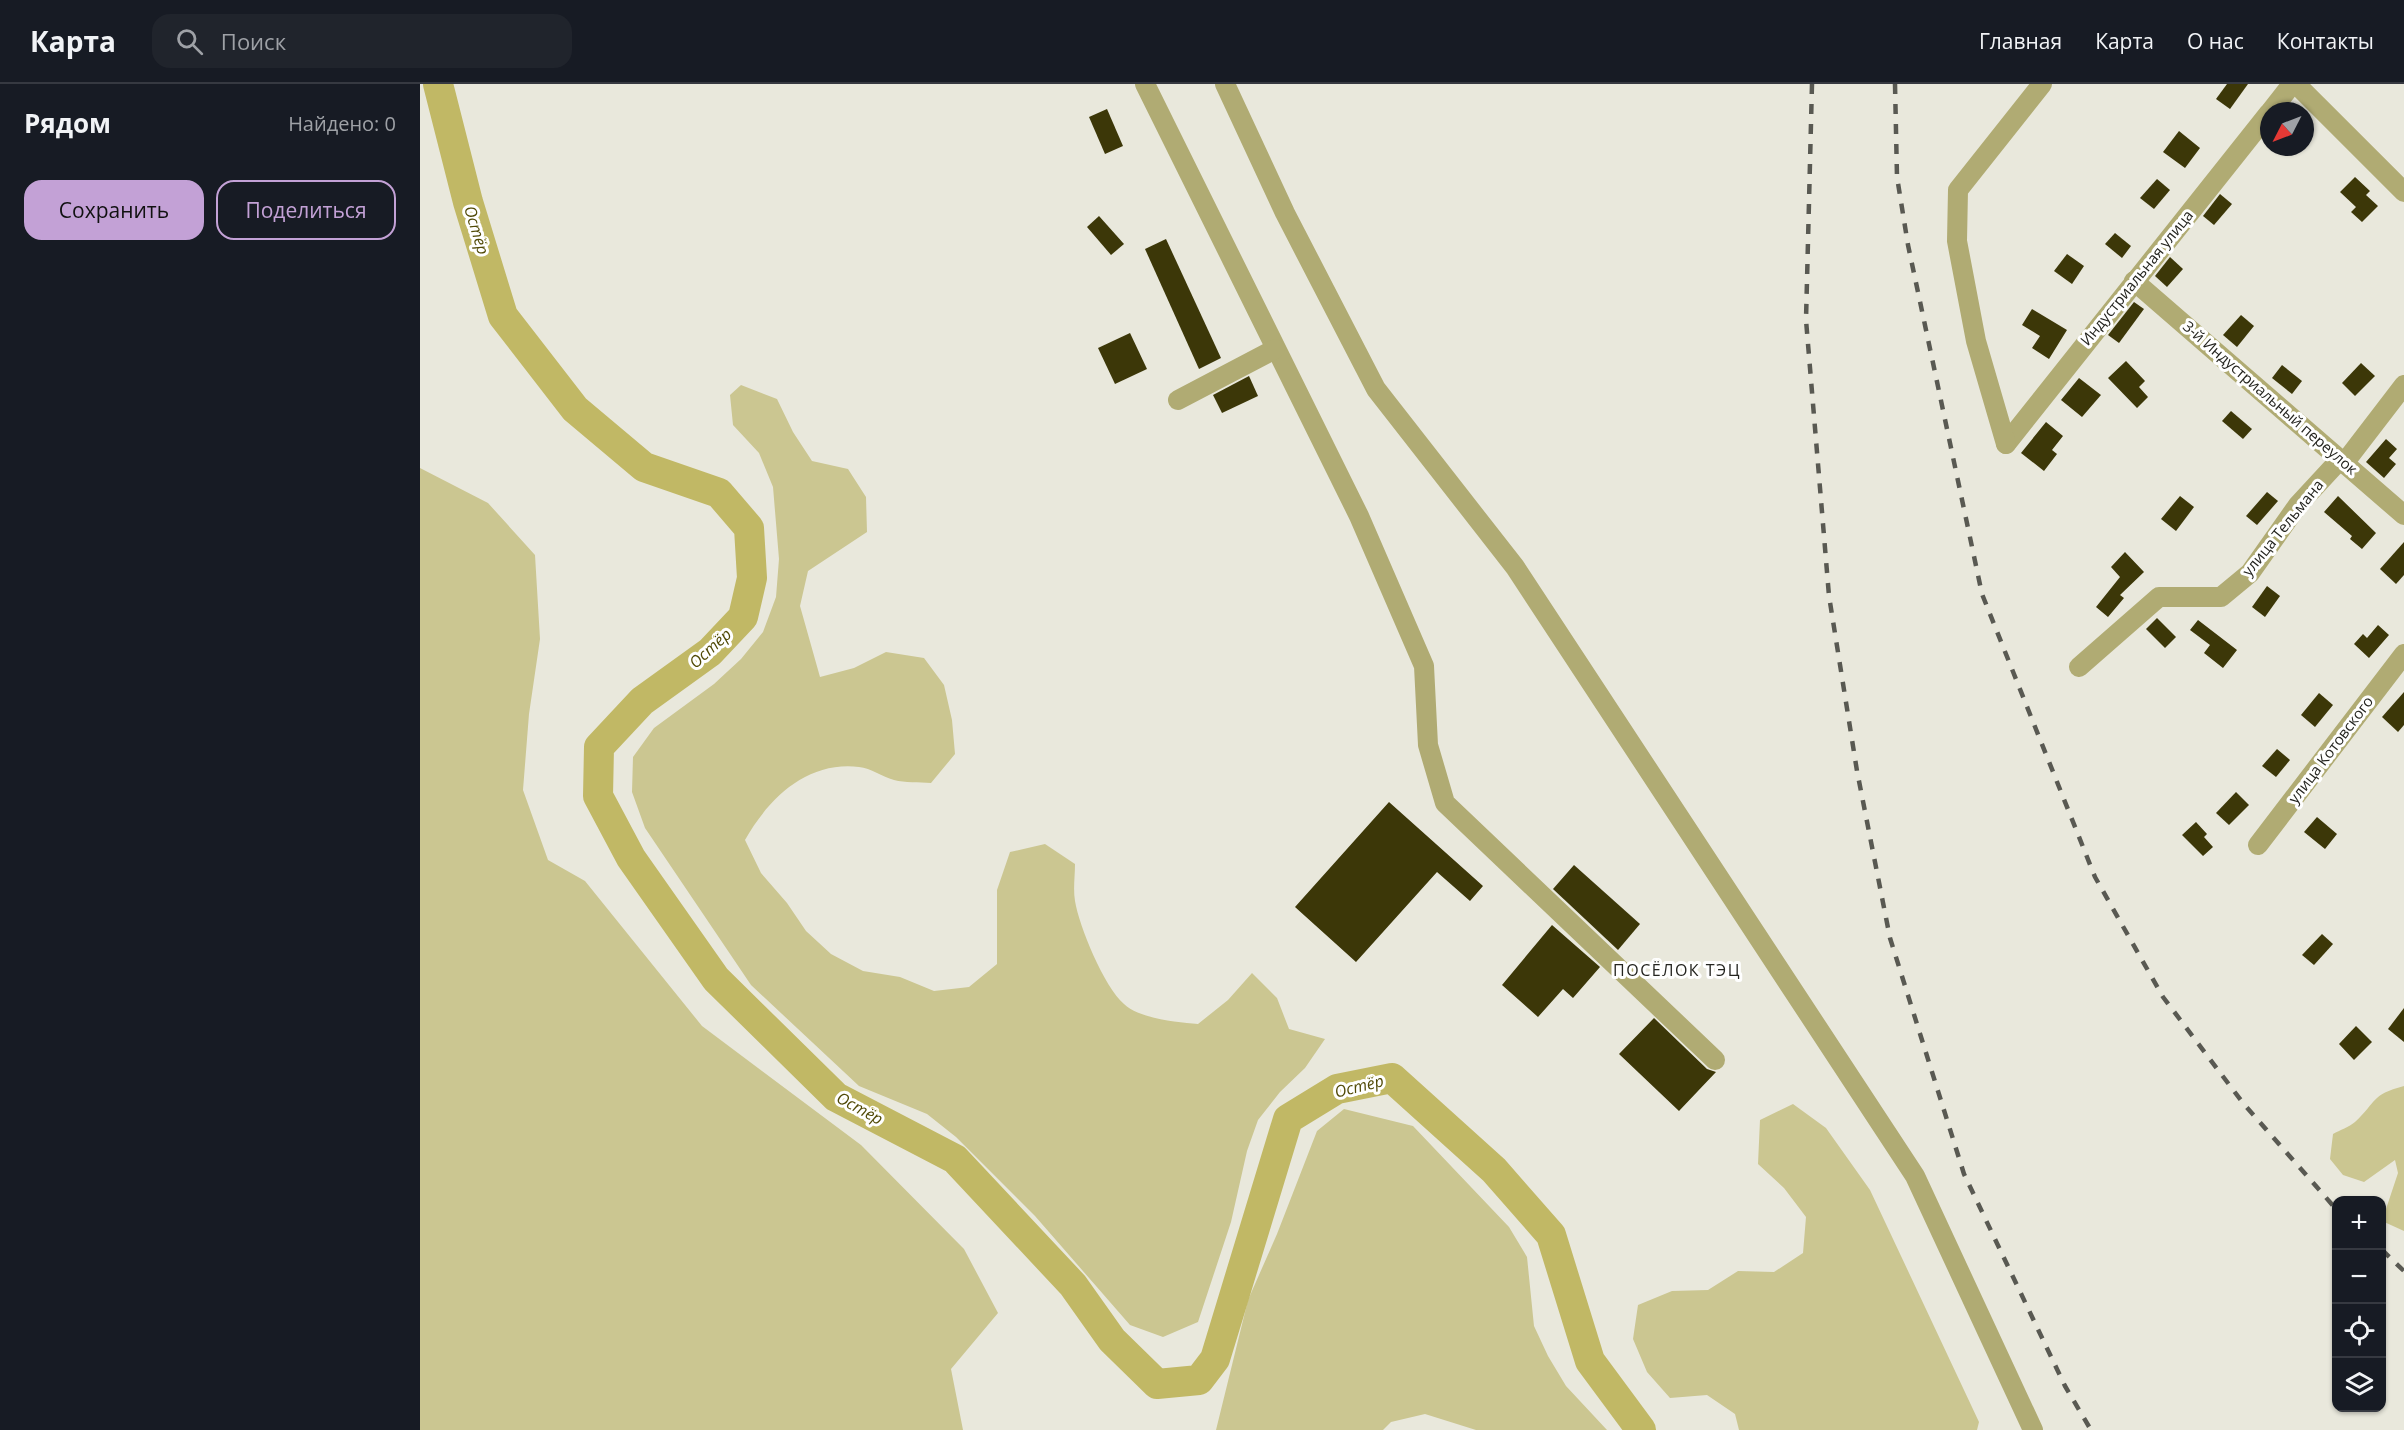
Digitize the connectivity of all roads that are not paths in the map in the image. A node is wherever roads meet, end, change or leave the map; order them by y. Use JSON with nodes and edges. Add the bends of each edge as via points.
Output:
{"nodes":[{"id":1,"x":1145,"y":84,"type":"edge"},
{"id":2,"x":1225,"y":84,"type":"edge"},
{"id":3,"x":2042,"y":84,"type":"edge"},
{"id":4,"x":2294,"y":84,"type":"edge"},
{"id":5,"x":2279,"y":102,"type":"edge"},
{"id":6,"x":2260,"y":124,"type":"edge"},
{"id":7,"x":2404,"y":192,"type":"edge"},
{"id":8,"x":2134,"y":281,"type":"junction"},
{"id":9,"x":1275,"y":349,"type":"junction"},
{"id":10,"x":2404,"y":385,"type":"edge"},
{"id":11,"x":1178,"y":400,"type":"dead end"},
{"id":12,"x":2345,"y":462,"type":"junction"},
{"id":13,"x":2404,"y":515,"type":"edge"},
{"id":14,"x":2404,"y":654,"type":"edge"},
{"id":15,"x":2079,"y":667,"type":"dead end"},
{"id":16,"x":2258,"y":845,"type":"dead end"},
{"id":17,"x":1715,"y":1060,"type":"dead end"},
{"id":18,"x":2033,"y":1430,"type":"edge"}],
"edges":[{"from":1,"to":9,"type":"street"},
{"from":2,"to":18,"type":"street","via":[[1285,213],[1376,389],[1515,567],[1916,1176]]},
{"from":3,"to":8,"type":"street","name":"Индустриальная улица","via":[[1958,190],[1957,241],[1976,341],[2006,444]]},
{"from":4,"to":5,"type":"street","name":"Индустриальная улица"},
{"from":4,"to":7,"type":"street"},
{"from":6,"to":8,"type":"street","name":"Индустриальная улица"},
{"from":8,"to":12,"type":"street","name":"3-й Индустриальный переулок"},
{"from":9,"to":11,"type":"street"},
{"from":9,"to":17,"type":"street","via":[[1359,516],[1424,666],[1428,745],[1445,803]]},
{"from":10,"to":12,"type":"street","name":"улица Тельмана"},
{"from":12,"to":13,"type":"street","name":"3-й Индустриальный переулок"},
{"from":12,"to":15,"type":"street","name":"улица Тельмана","via":[[2336,465],[2298,505],[2250,573],[2221,597],[2159,597]]},
{"from":14,"to":16,"type":"street","name":"улица Котовского"}]}
